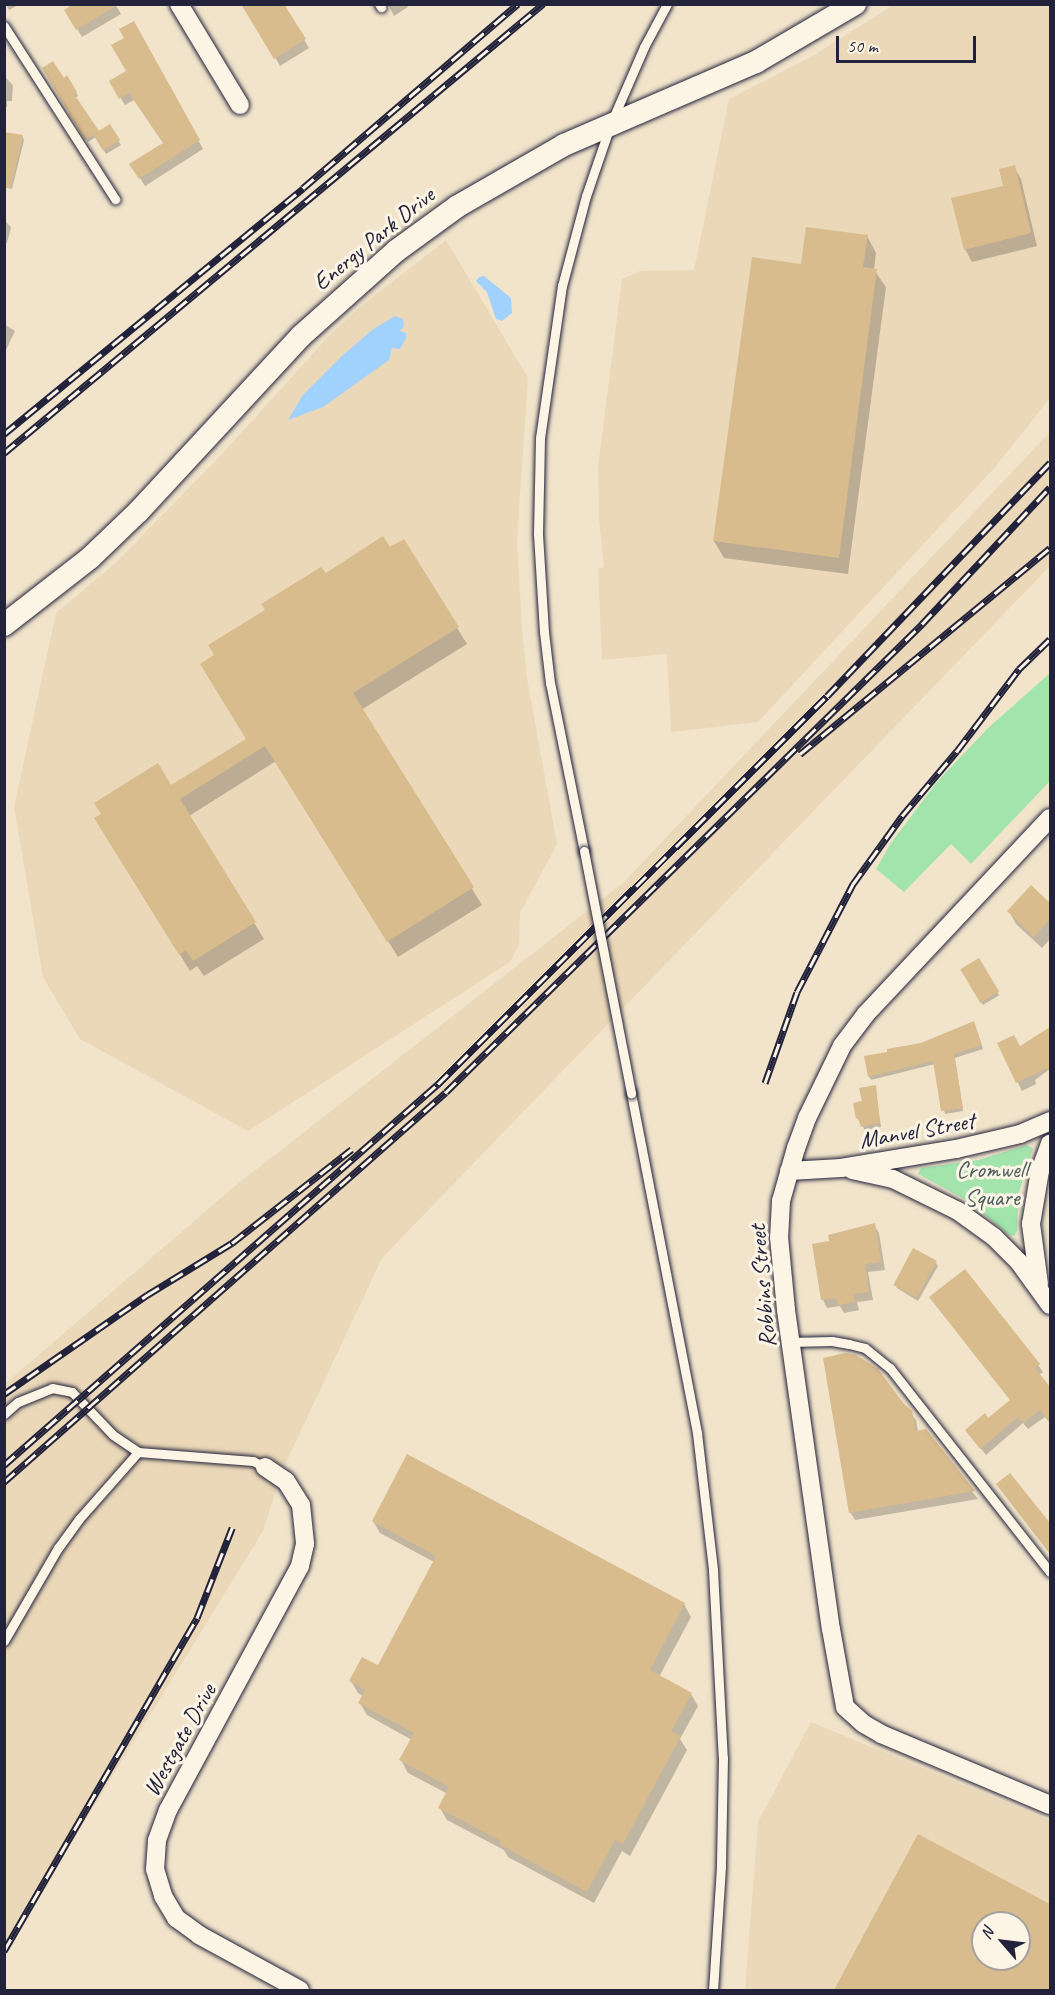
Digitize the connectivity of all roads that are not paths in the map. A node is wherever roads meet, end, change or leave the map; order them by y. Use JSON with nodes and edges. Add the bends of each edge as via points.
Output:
{"nodes":[{"id":1,"x":179,"y":4,"type":"edge"},
{"id":2,"x":667,"y":4,"type":"edge"},
{"id":3,"x":846,"y":7,"type":"edge"},
{"id":4,"x":4,"y":26,"type":"edge"},
{"id":5,"x":240,"y":105,"type":"dead end"},
{"id":6,"x":611,"y":123,"type":"junction"},
{"id":7,"x":115,"y":199,"type":"dead end"},
{"id":8,"x":4,"y":625,"type":"edge"},
{"id":9,"x":1050,"y":818,"type":"edge"},
{"id":10,"x":1050,"y":1120,"type":"edge"},
{"id":11,"x":1050,"y":1144,"type":"edge"},
{"id":12,"x":841,"y":1168,"type":"junction"},
{"id":13,"x":789,"y":1171,"type":"junction"},
{"id":14,"x":1045,"y":1298,"type":"edge"},
{"id":15,"x":790,"y":1342,"type":"junction"},
{"id":16,"x":4,"y":1414,"type":"edge"},
{"id":17,"x":138,"y":1452,"type":"junction"},
{"id":18,"x":265,"y":1467,"type":"joint"},
{"id":19,"x":1050,"y":1572,"type":"edge"},
{"id":20,"x":4,"y":1641,"type":"edge"},
{"id":21,"x":1050,"y":1805,"type":"edge"},
{"id":22,"x":300,"y":1990,"type":"edge"},
{"id":23,"x":713,"y":1990,"type":"edge"}],
"edges":[{"from":1,"to":5,"type":"street"},
{"from":2,"to":6,"type":"lane"},
{"from":3,"to":6,"type":"street","name":"Energy Park Drive","via":[[737,71]]},
{"from":4,"to":7,"type":"lane"},
{"from":6,"to":8,"type":"street","name":"Energy Park Drive","via":[[500,180],[396,251],[301,336],[139,511],[90,558]]},
{"from":6,"to":23,"type":"lane","bridge":true,"via":[[562,286],[546,383],[537,484],[539,583],[550,683],[697,1433],[713,1570],[723,1758]]},
{"from":9,"to":13,"type":"street","name":"Robbins Street","via":[[866,1014],[842,1046],[807,1118]]},
{"from":10,"to":12,"type":"street","name":"Manvel Street","via":[[988,1143]]},
{"from":11,"to":14,"type":"street","via":[[1040,1171],[1031,1224]]},
{"from":12,"to":13,"type":"street","name":"Manvel Street"},
{"from":12,"to":14,"type":"street","via":[[893,1179],[958,1211],[994,1237],[1019,1262]]},
{"from":13,"to":15,"type":"street","name":"Robbins Street","via":[[778,1237]]},
{"from":15,"to":19,"type":"lane","via":[[832,1341],[865,1348],[890,1368]]},
{"from":15,"to":21,"type":"street","name":"Robbins Street","via":[[845,1707],[881,1734]]},
{"from":16,"to":17,"type":"lane","via":[[18,1401],[52,1388],[72,1392],[113,1435]]},
{"from":17,"to":18,"type":"lane","via":[[253,1461]]},
{"from":17,"to":20,"type":"lane","via":[[58,1548]]},
{"from":18,"to":22,"type":"street","name":"Westgate Drive","via":[[286,1481],[301,1505],[305,1544],[300,1566],[168,1810],[157,1841],[155,1869],[163,1896],[176,1918],[199,1935]]}]}
